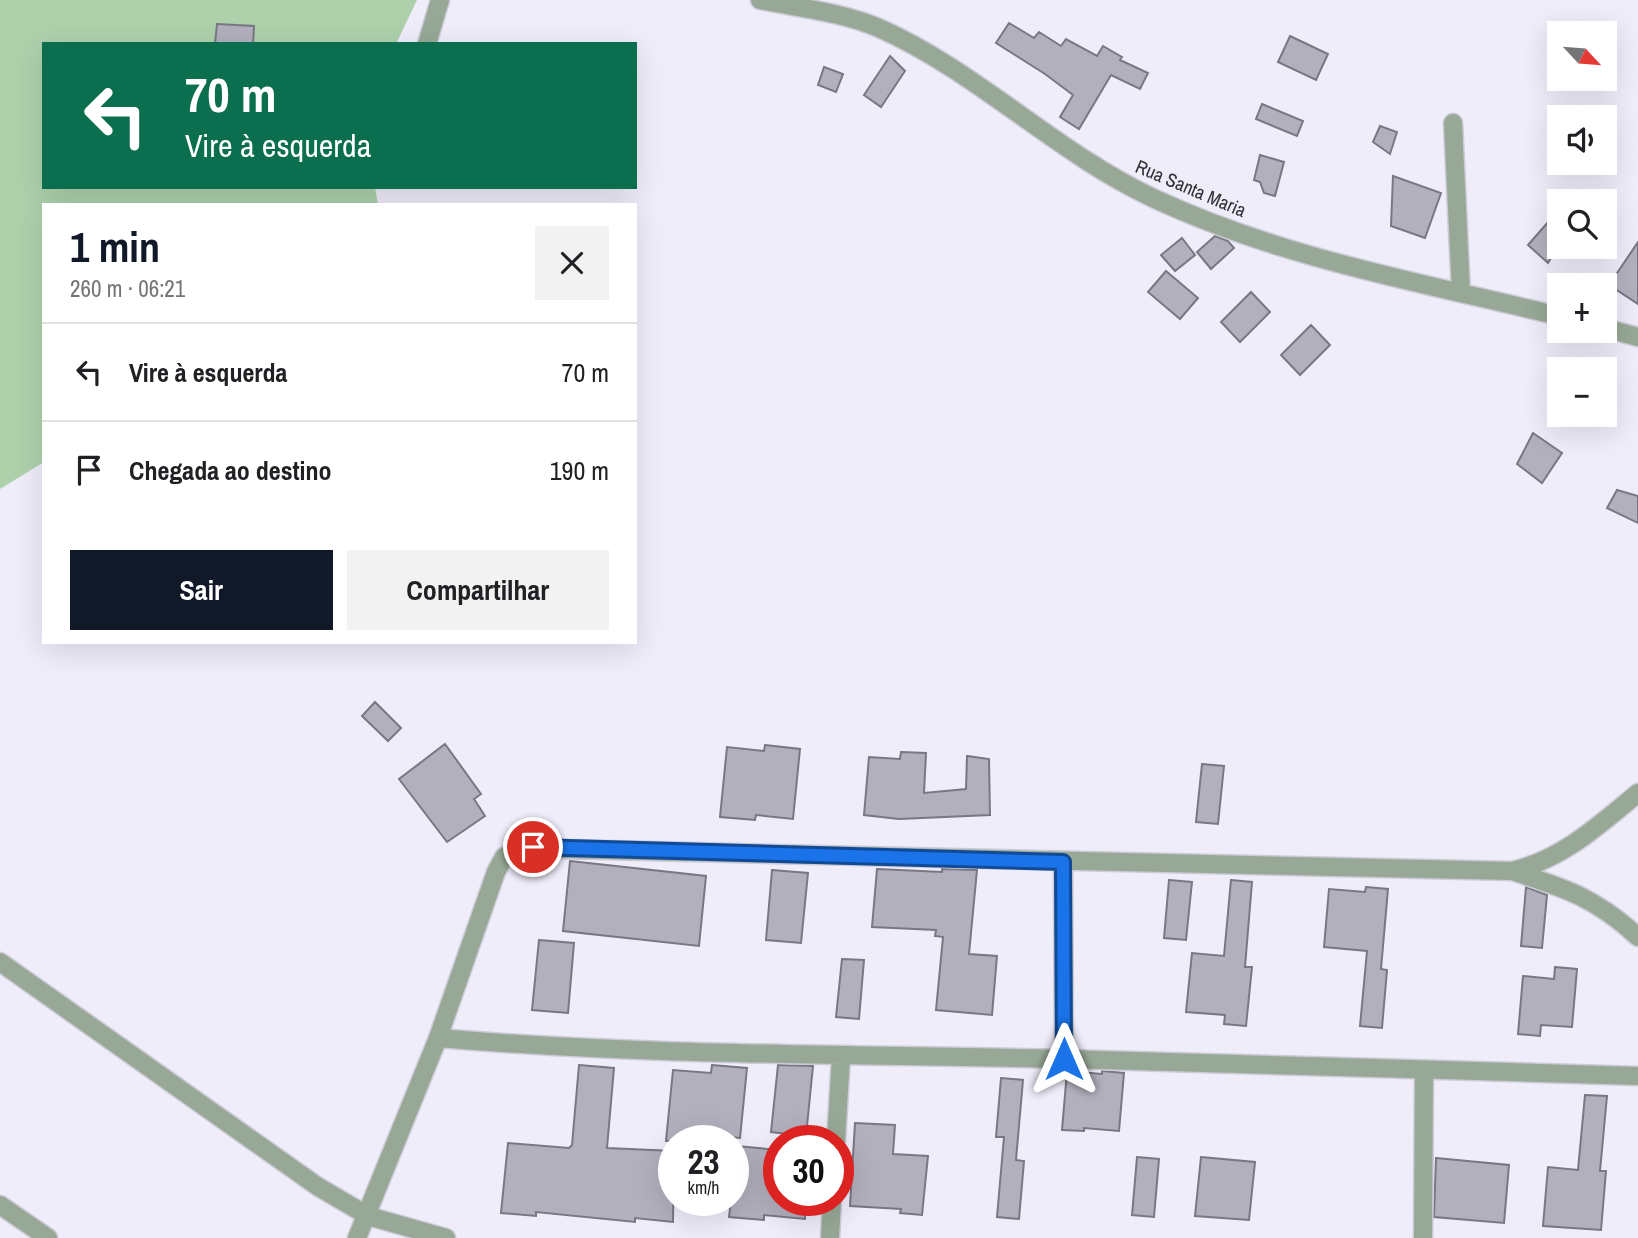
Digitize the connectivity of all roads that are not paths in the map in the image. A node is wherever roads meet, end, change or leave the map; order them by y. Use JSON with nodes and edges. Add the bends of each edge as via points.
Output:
{"nodes":[{"id":1,"x":440,"y":0,"type":"edge"},
{"id":2,"x":761,"y":0,"type":"edge"},
{"id":3,"x":428,"y":42,"type":"edge"},
{"id":4,"x":1453,"y":123,"type":"dead end"},
{"id":5,"x":1461,"y":293,"type":"junction"},
{"id":6,"x":1547,"y":313,"type":"edge"},
{"id":7,"x":1617,"y":331,"type":"edge"},
{"id":8,"x":1638,"y":337,"type":"edge"},
{"id":9,"x":1638,"y":793,"type":"edge"},
{"id":10,"x":1063,"y":862,"type":"junction"},
{"id":11,"x":1512,"y":871,"type":"junction"},
{"id":12,"x":1638,"y":937,"type":"edge"},
{"id":13,"x":0,"y":962,"type":"edge"},
{"id":14,"x":438,"y":1038,"type":"junction"},
{"id":15,"x":841,"y":1056,"type":"junction"},
{"id":16,"x":1064,"y":1059,"type":"junction"},
{"id":17,"x":1424,"y":1070,"type":"junction"},
{"id":18,"x":1638,"y":1076,"type":"edge"},
{"id":19,"x":837,"y":1125,"type":"edge"},
{"id":20,"x":0,"y":1205,"type":"edge"},
{"id":21,"x":368,"y":1216,"type":"junction"},
{"id":22,"x":831,"y":1216,"type":"edge"},
{"id":23,"x":48,"y":1238,"type":"edge"},
{"id":24,"x":357,"y":1238,"type":"edge"},
{"id":25,"x":446,"y":1238,"type":"edge"},
{"id":26,"x":830,"y":1238,"type":"edge"},
{"id":27,"x":1423,"y":1238,"type":"edge"}],
"edges":[{"from":1,"to":3,"type":"street"},
{"from":2,"to":5,"type":"street","name":"Rua Santa Maria","via":[[864,23],[926,51],[1111,176],[1153,198],[1262,241]]},
{"from":4,"to":5,"type":"street"},
{"from":5,"to":6,"type":"street","name":"Rua Santa Maria"},
{"from":7,"to":8,"type":"street"},
{"from":9,"to":11,"type":"street","via":[[1565,850]]},
{"from":10,"to":11,"type":"street"},
{"from":10,"to":14,"type":"street","via":[[519,848],[505,857],[496,872]]},
{"from":10,"to":16,"type":"street"},
{"from":11,"to":12,"type":"street","via":[[1586,897]]},
{"from":13,"to":21,"type":"street","via":[[317,1186]]},
{"from":14,"to":15,"type":"street"},
{"from":14,"to":21,"type":"street"},
{"from":15,"to":16,"type":"street"},
{"from":15,"to":19,"type":"street"},
{"from":16,"to":17,"type":"street"},
{"from":17,"to":18,"type":"street"},
{"from":17,"to":27,"type":"street"},
{"from":20,"to":23,"type":"street"},
{"from":21,"to":24,"type":"street"},
{"from":21,"to":25,"type":"street"},
{"from":22,"to":26,"type":"street"}]}
